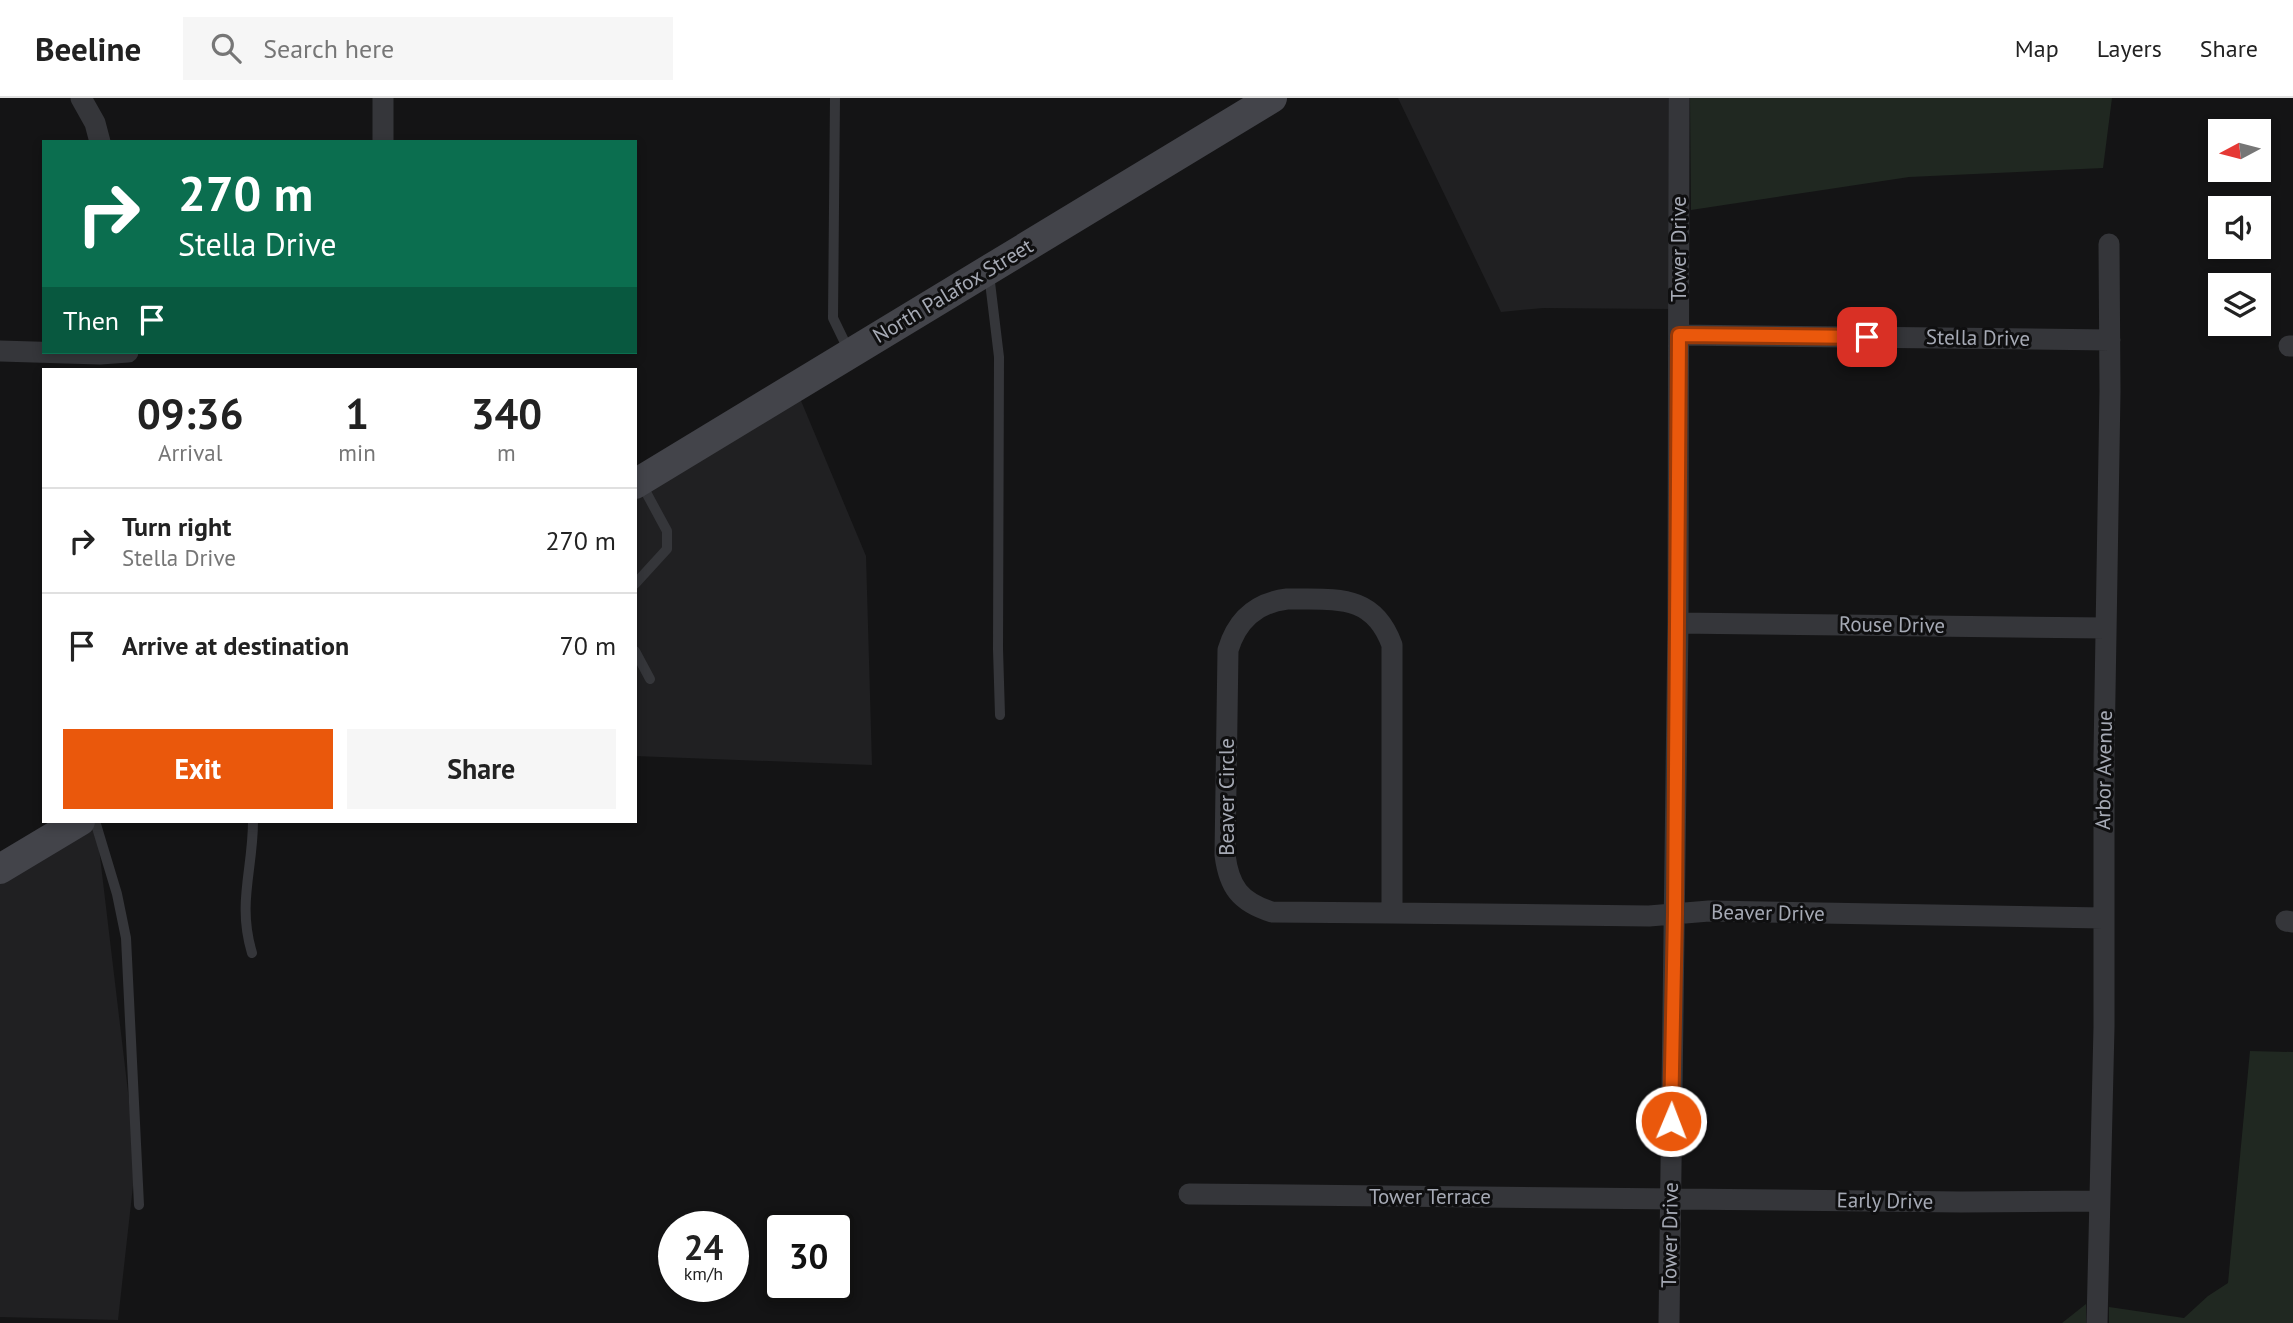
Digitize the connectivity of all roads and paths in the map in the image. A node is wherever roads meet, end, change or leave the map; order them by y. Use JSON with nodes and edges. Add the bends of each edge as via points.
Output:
{"nodes":[{"id":1,"x":81,"y":98,"type":"edge"},
{"id":2,"x":383,"y":98,"type":"edge"},
{"id":3,"x":835,"y":98,"type":"edge"},
{"id":4,"x":1272,"y":98,"type":"edge"},
{"id":5,"x":1679,"y":98,"type":"edge"},
{"id":6,"x":99,"y":140,"type":"edge"},
{"id":7,"x":383,"y":140,"type":"edge"},
{"id":8,"x":2109,"y":244,"type":"dead end"},
{"id":9,"x":988,"y":270,"type":"junction"},
{"id":10,"x":1679,"y":335,"type":"junction"},
{"id":11,"x":2110,"y":340,"type":"junction"},
{"id":12,"x":0,"y":351,"type":"edge"},
{"id":13,"x":42,"y":354,"type":"edge"},
{"id":14,"x":43,"y":354,"type":"edge"},
{"id":15,"x":119,"y":354,"type":"edge"},
{"id":16,"x":850,"y":354,"type":"junction"},
{"id":17,"x":100,"y":358,"type":"edge"},
{"id":18,"x":638,"y":483,"type":"edge"},
{"id":19,"x":637,"y":582,"type":"edge"},
{"id":20,"x":1678,"y":623,"type":"junction"},
{"id":21,"x":2106,"y":628,"type":"junction"},
{"id":22,"x":637,"y":655,"type":"edge"},
{"id":23,"x":650,"y":680,"type":"dead end"},
{"id":24,"x":1000,"y":715,"type":"dead end"},
{"id":25,"x":77,"y":823,"type":"edge"},
{"id":26,"x":96,"y":823,"type":"edge"},
{"id":27,"x":253,"y":823,"type":"edge"},
{"id":28,"x":0,"y":869,"type":"edge"},
{"id":29,"x":1391,"y":914,"type":"junction"},
{"id":30,"x":1675,"y":914,"type":"junction"},
{"id":31,"x":2103,"y":918,"type":"junction"},
{"id":32,"x":252,"y":953,"type":"dead end"},
{"id":33,"x":1189,"y":1194,"type":"dead end"},
{"id":34,"x":1670,"y":1199,"type":"junction"},
{"id":35,"x":2099,"y":1201,"type":"junction"},
{"id":36,"x":139,"y":1205,"type":"dead end"},
{"id":37,"x":1669,"y":1323,"type":"edge"},
{"id":38,"x":2098,"y":1323,"type":"edge"}],
"edges":[{"from":1,"to":6,"type":"street"},
{"from":2,"to":7,"type":"street"},
{"from":3,"to":16,"type":"lane","via":[[833,318]]},
{"from":4,"to":9,"type":"main road","name":"North Palafox Street"},
{"from":5,"to":10,"type":"street","name":"Tower Drive"},
{"from":8,"to":11,"type":"street","name":"Arbor Avenue"},
{"from":9,"to":16,"type":"main road","name":"North Palafox Street"},
{"from":9,"to":24,"type":"lane","via":[[999,357]]},
{"from":10,"to":11,"type":"street","name":"Stella Drive"},
{"from":10,"to":20,"type":"street","name":"Tower Drive"},
{"from":11,"to":21,"type":"street","name":"Arbor Avenue"},
{"from":12,"to":13,"type":"street"},
{"from":14,"to":17,"type":"street"},
{"from":15,"to":17,"type":"street"},
{"from":16,"to":18,"type":"main road","name":"North Palafox Street"},
{"from":18,"to":19,"type":"lane","via":[[667,531],[667,549]]},
{"from":20,"to":21,"type":"street","name":"Rouse Drive"},
{"from":20,"to":30,"type":"street","name":"Tower Drive"},
{"from":21,"to":31,"type":"street","name":"Arbor Avenue"},
{"from":22,"to":23,"type":"lane"},
{"from":25,"to":28,"type":"main road"},
{"from":26,"to":36,"type":"lane","via":[[127,938]]},
{"from":27,"to":32,"type":"lane","via":[[244,903]]},
{"from":29,"to":29,"type":"street","name":"Beaver Circle","via":[[1272,912],[1245,899],[1227,873],[1228,650],[1242,620],[1273,601],[1348,600],[1364,606],[1387,629],[1392,645]]},
{"from":29,"to":30,"type":"street","name":"Beaver Drive"},
{"from":30,"to":31,"type":"street","name":"Beaver Drive"},
{"from":30,"to":34,"type":"street","name":"Tower Drive"},
{"from":31,"to":35,"type":"street","name":"Arbor Avenue"},
{"from":33,"to":34,"type":"street","name":"Tower Terrace"},
{"from":34,"to":35,"type":"street","name":"Early Drive"},
{"from":34,"to":37,"type":"street","name":"Tower Drive"},
{"from":35,"to":38,"type":"street","name":"Arbor Avenue"}]}
